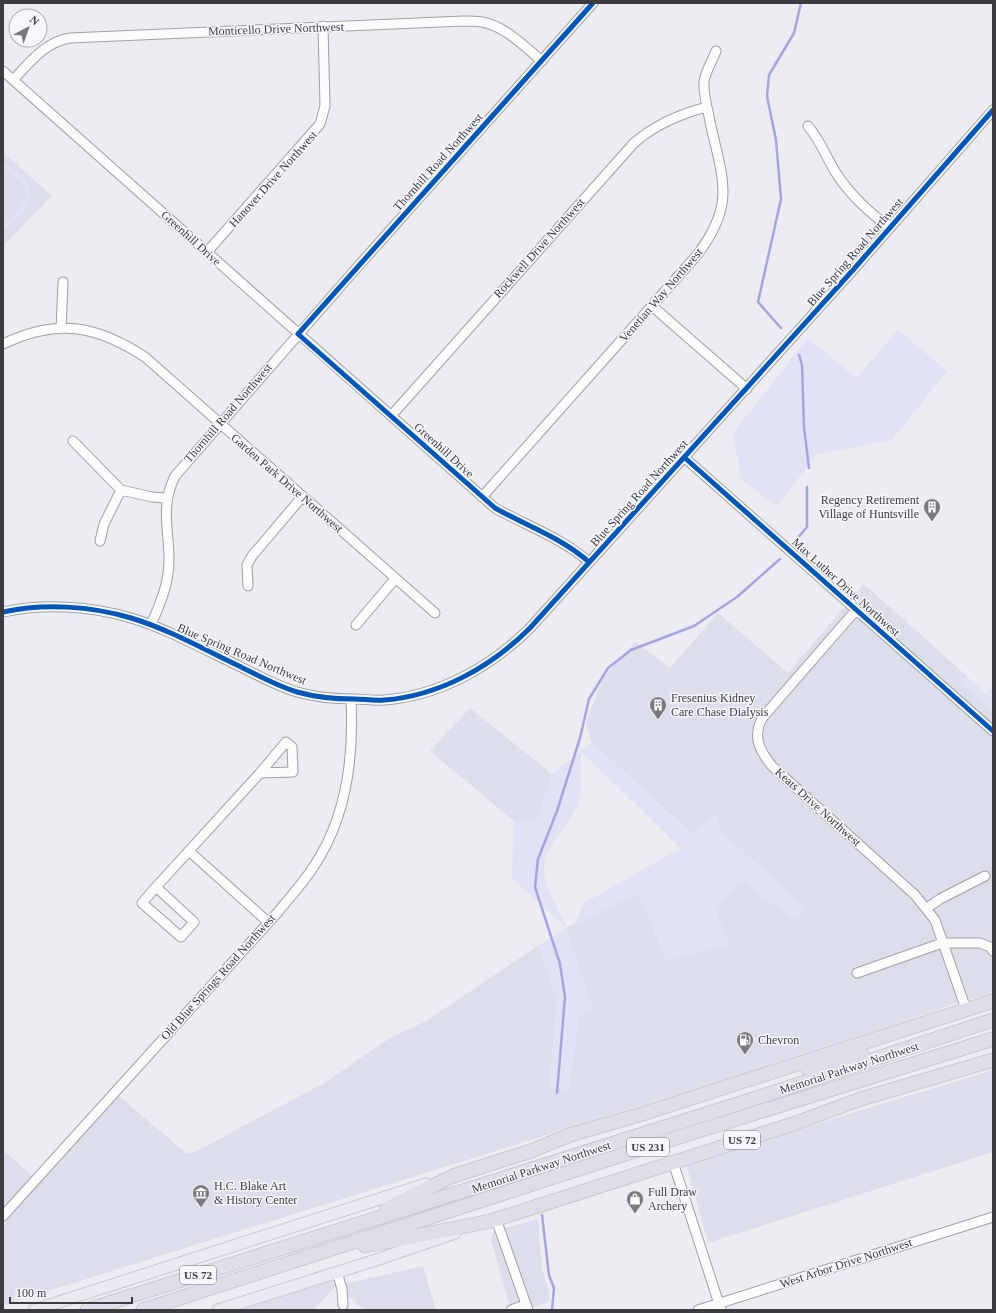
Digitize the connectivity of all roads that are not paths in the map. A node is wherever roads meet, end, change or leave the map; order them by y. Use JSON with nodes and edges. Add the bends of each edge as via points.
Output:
{"nodes":[{"id":1,"x":593,"y":3,"type":"edge"},
{"id":2,"x":323,"y":26,"type":"junction"},
{"id":3,"x":716,"y":51,"type":"dead end"},
{"id":4,"x":542,"y":61,"type":"junction"},
{"id":5,"x":3,"y":71,"type":"edge"},
{"id":6,"x":13,"y":80,"type":"junction"},
{"id":7,"x":707,"y":107,"type":"junction"},
{"id":8,"x":993,"y":110,"type":"edge"},
{"id":9,"x":808,"y":126,"type":"dead end"},
{"id":10,"x":890,"y":228,"type":"junction"},
{"id":11,"x":207,"y":252,"type":"junction"},
{"id":12,"x":63,"y":282,"type":"dead end"},
{"id":13,"x":652,"y":306,"type":"junction"},
{"id":14,"x":61,"y":329,"type":"junction"},
{"id":15,"x":298,"y":334,"type":"junction"},
{"id":16,"x":3,"y":344,"type":"edge"},
{"id":17,"x":747,"y":389,"type":"junction"},
{"id":18,"x":391,"y":416,"type":"junction"},
{"id":19,"x":220,"y":423,"type":"junction"},
{"id":20,"x":73,"y":441,"type":"dead end"},
{"id":21,"x":685,"y":458,"type":"junction"},
{"id":22,"x":121,"y":490,"type":"junction"},
{"id":23,"x":302,"y":497,"type":"junction"},
{"id":24,"x":482,"y":497,"type":"junction"},
{"id":25,"x":166,"y":498,"type":"junction"},
{"id":26,"x":100,"y":542,"type":"dead end"},
{"id":27,"x":590,"y":562,"type":"junction"},
{"id":28,"x":396,"y":579,"type":"junction"},
{"id":29,"x":248,"y":586,"type":"dead end"},
{"id":30,"x":856,"y":610,"type":"junction"},
{"id":31,"x":3,"y":612,"type":"edge"},
{"id":32,"x":435,"y":613,"type":"dead end"},
{"id":33,"x":356,"y":625,"type":"dead end"},
{"id":34,"x":151,"y":626,"type":"junction"},
{"id":35,"x":351,"y":699,"type":"junction"},
{"id":36,"x":993,"y":731,"type":"edge"},
{"id":37,"x":260,"y":773,"type":"dead end"},
{"id":38,"x":189,"y":851,"type":"junction"},
{"id":39,"x":985,"y":876,"type":"dead end"},
{"id":40,"x":156,"y":887,"type":"junction"},
{"id":41,"x":927,"y":908,"type":"junction"},
{"id":42,"x":268,"y":922,"type":"junction"},
{"id":43,"x":942,"y":942,"type":"junction"},
{"id":44,"x":993,"y":951,"type":"edge"},
{"id":45,"x":857,"y":973,"type":"dead end"},
{"id":46,"x":993,"y":1002,"type":"edge"},
{"id":47,"x":966,"y":1009,"type":"junction"},
{"id":48,"x":993,"y":1020,"type":"edge"},
{"id":49,"x":993,"y":1039,"type":"edge"},
{"id":50,"x":898,"y":1051,"type":"junction"},
{"id":51,"x":993,"y":1060,"type":"edge"},
{"id":52,"x":771,"y":1072,"type":"junction"},
{"id":53,"x":673,"y":1162,"type":"junction"},
{"id":54,"x":453,"y":1176,"type":"junction"},
{"id":55,"x":3,"y":1216,"type":"edge"},
{"id":56,"x":993,"y":1217,"type":"edge"},
{"id":57,"x":493,"y":1220,"type":"junction"},
{"id":58,"x":310,"y":1241,"type":"junction"},
{"id":59,"x":304,"y":1259,"type":"junction"},
{"id":60,"x":337,"y":1272,"type":"junction"},
{"id":61,"x":720,"y":1306,"type":"edge"},
{"id":62,"x":342,"y":1308,"type":"edge"},
{"id":63,"x":526,"y":1308,"type":"edge"},
{"id":64,"x":34,"y":1310,"type":"edge"},
{"id":65,"x":87,"y":1310,"type":"edge"},
{"id":66,"x":143,"y":1310,"type":"edge"},
{"id":67,"x":218,"y":1310,"type":"edge"},
{"id":68,"x":511,"y":1310,"type":"edge"},
{"id":69,"x":698,"y":1310,"type":"edge"}],
"edges":[{"from":1,"to":4,"type":"street","name":"Thornhill Road Northwest"},
{"from":2,"to":4,"type":"street","name":"Monticello Drive Northwest","via":[[483,22],[505,32]]},
{"from":2,"to":6,"type":"street","name":"Monticello Drive Northwest","via":[[70,38],[48,45]]},
{"from":2,"to":11,"type":"street","name":"Hanover Drive Northwest","via":[[326,106],[320,124]]},
{"from":3,"to":7,"type":"street","name":"Venetian Way Northwest","via":[[704,81]]},
{"from":4,"to":15,"type":"street","name":"Thornhill Road Northwest"},
{"from":5,"to":6,"type":"street","name":"Greenhill Drive"},
{"from":6,"to":11,"type":"street","name":"Greenhill Drive"},
{"from":7,"to":13,"type":"street","name":"Venetian Way Northwest","via":[[724,186],[719,218],[708,240]]},
{"from":7,"to":18,"type":"street","name":"Rockwell Drive Northwest","via":[[667,120],[647,131],[634,143]]},
{"from":8,"to":10,"type":"street","name":"Blue Spring Road Northwest"},
{"from":9,"to":10,"type":"street","via":[[846,188],[865,208]]},
{"from":10,"to":17,"type":"street","name":"Blue Spring Road Northwest"},
{"from":11,"to":15,"type":"street","name":"Greenhill Drive"},
{"from":12,"to":14,"type":"street"},
{"from":13,"to":17,"type":"street"},
{"from":13,"to":24,"type":"street","name":"Venetian Way Northwest"},
{"from":14,"to":16,"type":"street","name":"Garden Park Drive Northwest","via":[[36,331]]},
{"from":14,"to":19,"type":"street","name":"Garden Park Drive Northwest","via":[[89,330],[125,344],[145,357]]},
{"from":15,"to":18,"type":"street","name":"Greenhill Drive"},
{"from":15,"to":19,"type":"street","name":"Thornhill Road Northwest"},
{"from":17,"to":21,"type":"street","name":"Blue Spring Road Northwest"},
{"from":18,"to":24,"type":"street","name":"Greenhill Drive"},
{"from":19,"to":23,"type":"street","name":"Garden Park Drive Northwest"},
{"from":19,"to":25,"type":"street","name":"Thornhill Road Northwest","via":[[175,476]]},
{"from":20,"to":22,"type":"street"},
{"from":21,"to":27,"type":"street","name":"Blue Spring Road Northwest"},
{"from":21,"to":30,"type":"street","name":"Max Luther Drive Northwest"},
{"from":22,"to":25,"type":"street"},
{"from":22,"to":26,"type":"street","via":[[104,524]]},
{"from":23,"to":28,"type":"street","name":"Garden Park Drive Northwest"},
{"from":23,"to":29,"type":"street","via":[[252,556],[247,565]]},
{"from":24,"to":27,"type":"street","name":"Greenhill Drive","via":[[501,512],[575,549]]},
{"from":25,"to":34,"type":"street","name":"Thornhill Road Northwest","via":[[169,560],[167,584]]},
{"from":27,"to":35,"type":"street","name":"Blue Spring Road Northwest","via":[[512,645],[481,668],[441,686],[400,698]]},
{"from":28,"to":32,"type":"street","name":"Garden Park Drive Northwest"},
{"from":28,"to":33,"type":"street"},
{"from":30,"to":36,"type":"street","name":"Max Luther Drive Northwest"},
{"from":30,"to":41,"type":"street","name":"Keats Drive Northwest","via":[[763,717],[759,725],[758,744],[772,766],[894,875]]},
{"from":31,"to":34,"type":"street","name":"Blue Spring Road Northwest","via":[[38,608],[86,608],[132,618]]},
{"from":34,"to":35,"type":"street","name":"Blue Spring Road Northwest","via":[[297,692]]},
{"from":35,"to":42,"type":"street","name":"Old Blue Springs Road Northwest","via":[[350,761],[343,803],[332,834],[314,867]]},
{"from":37,"to":38,"type":"street"},
{"from":38,"to":40,"type":"street"},
{"from":38,"to":42,"type":"street"},
{"from":39,"to":41,"type":"street"},
{"from":40,"to":40,"type":"street","via":[[194,922],[181,937],[142,903]]},
{"from":41,"to":43,"type":"street","name":"Keats Drive Northwest","via":[[935,920]]},
{"from":42,"to":55,"type":"street","name":"Old Blue Springs Road Northwest"},
{"from":43,"to":44,"type":"street","via":[[980,943]]},
{"from":43,"to":45,"type":"street"},
{"from":43,"to":47,"type":"street","name":"Keats Drive Northwest"},
{"from":46,"to":47,"type":"highway","number":"US 72"},
{"from":47,"to":52,"type":"highway","number":"US 72"},
{"from":48,"to":50,"type":"highway","name":"Memorial Parkway Northwest","number":"US 231"},
{"from":49,"to":59,"type":"highway","name":"Memorial Parkway Northwest","number":"US 231","via":[[650,1146]]},
{"from":50,"to":52,"type":"highway","via":[[875,1052],[797,1070]]},
{"from":50,"to":58,"type":"highway","name":"Memorial Parkway Northwest","number":"US 231"},
{"from":51,"to":53,"type":"highway","number":"US 72","via":[[861,1099],[793,1124]]},
{"from":52,"to":54,"type":"highway","number":"US 72","via":[[570,1135]]},
{"from":53,"to":57,"type":"highway","number":"US 72"},
{"from":53,"to":61,"type":"street"},
{"from":54,"to":58,"type":"highway","number":"US 72","via":[[408,1199]]},
{"from":54,"to":64,"type":"main road"},
{"from":56,"to":61,"type":"street","name":"West Arbor Drive Northwest"},
{"from":57,"to":59,"type":"highway","number":"US 72"},
{"from":57,"to":60,"type":"main road"},
{"from":57,"to":63,"type":"street"},
{"from":58,"to":65,"type":"highway","name":"Memorial Parkway Northwest","number":"US 72"},
{"from":59,"to":66,"type":"highway","name":"Memorial Parkway Northwest","number":"US 72"},
{"from":60,"to":62,"type":"street","via":[[342,1289]]},
{"from":60,"to":67,"type":"main road"},
{"from":61,"to":69,"type":"street","name":"West Arbor Drive Northwest"},
{"from":63,"to":68,"type":"street"}]}
